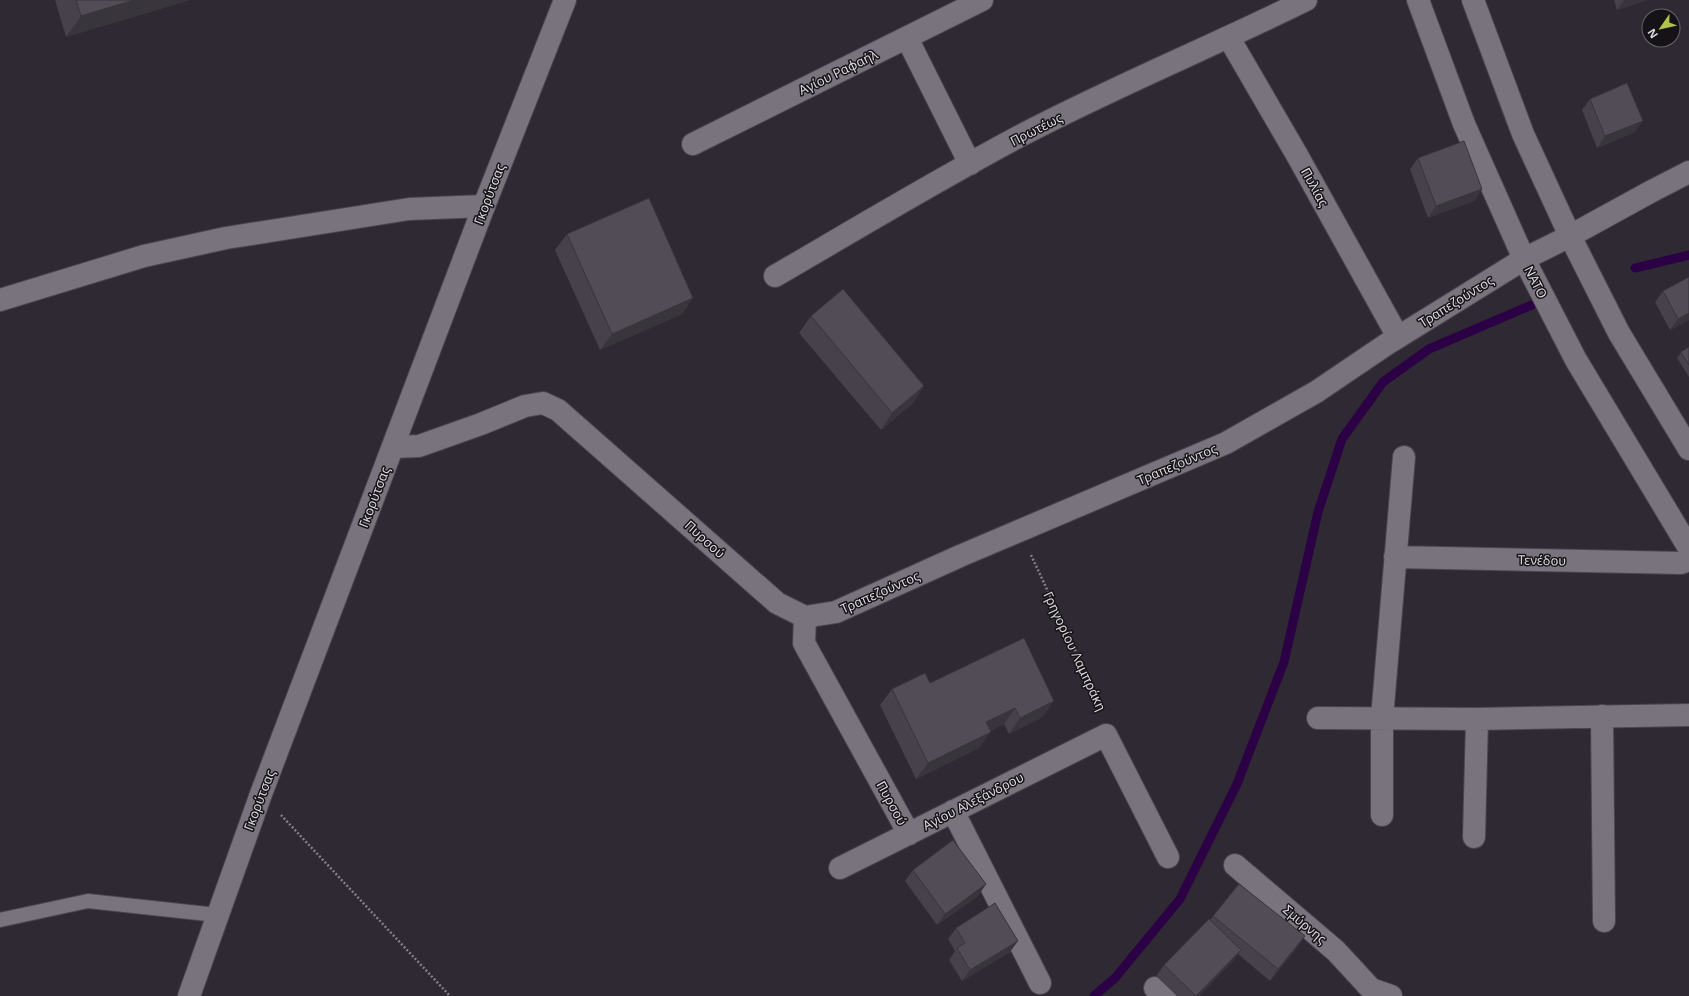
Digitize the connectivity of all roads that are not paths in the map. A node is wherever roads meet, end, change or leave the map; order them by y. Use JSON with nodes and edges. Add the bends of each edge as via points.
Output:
{"nodes":[{"id":1,"x":565,"y":0,"type":"edge"},
{"id":2,"x":982,"y":0,"type":"edge"},
{"id":3,"x":1306,"y":0,"type":"edge"},
{"id":4,"x":1418,"y":0,"type":"edge"},
{"id":5,"x":1473,"y":0,"type":"edge"},
{"id":6,"x":907,"y":38,"type":"junction"},
{"id":7,"x":1229,"y":38,"type":"junction"},
{"id":8,"x":693,"y":144,"type":"dead end"},
{"id":9,"x":970,"y":164,"type":"junction"},
{"id":10,"x":1689,"y":172,"type":"edge"},
{"id":11,"x":484,"y":206,"type":"junction"},
{"id":12,"x":1570,"y":236,"type":"junction"},
{"id":13,"x":1524,"y":259,"type":"junction"},
{"id":14,"x":775,"y":276,"type":"dead end"},
{"id":15,"x":0,"y":300,"type":"edge"},
{"id":16,"x":1398,"y":337,"type":"junction"},
{"id":17,"x":393,"y":447,"type":"junction"},
{"id":18,"x":1689,"y":449,"type":"edge"},
{"id":19,"x":1404,"y":457,"type":"dead end"},
{"id":20,"x":1689,"y":548,"type":"edge"},
{"id":21,"x":1395,"y":557,"type":"junction"},
{"id":22,"x":1689,"y":560,"type":"edge"},
{"id":23,"x":805,"y":617,"type":"junction"},
{"id":24,"x":1689,"y":715,"type":"edge"},
{"id":25,"x":1602,"y":716,"type":"junction"},
{"id":26,"x":1318,"y":718,"type":"dead end"},
{"id":27,"x":1382,"y":718,"type":"junction"},
{"id":28,"x":1477,"y":719,"type":"junction"},
{"id":29,"x":953,"y":811,"type":"junction"},
{"id":30,"x":1382,"y":815,"type":"dead end"},
{"id":31,"x":908,"y":834,"type":"junction"},
{"id":32,"x":1474,"y":837,"type":"dead end"},
{"id":33,"x":1168,"y":857,"type":"dead end"},
{"id":34,"x":1234,"y":865,"type":"dead end"},
{"id":35,"x":840,"y":868,"type":"dead end"},
{"id":36,"x":217,"y":915,"type":"junction"},
{"id":37,"x":0,"y":920,"type":"edge"},
{"id":38,"x":1604,"y":921,"type":"dead end"},
{"id":39,"x":1040,"y":983,"type":"dead end"},
{"id":40,"x":1368,"y":993,"type":"edge"},
{"id":41,"x":189,"y":996,"type":"edge"},
{"id":42,"x":1391,"y":996,"type":"edge"}],
"edges":[{"from":1,"to":11,"type":"street","name":"Γκορύτσας"},
{"from":2,"to":6,"type":"street","name":"Αγίου Ραφαήλ"},
{"from":3,"to":7,"type":"street","name":"Πρωτέως"},
{"from":4,"to":13,"type":"street","name":"ΝΑΤΟ","via":[[1464,124]]},
{"from":5,"to":12,"type":"street","via":[[1524,134]]},
{"from":6,"to":8,"type":"street","name":"Αγίου Ραφαήλ"},
{"from":6,"to":9,"type":"street"},
{"from":7,"to":9,"type":"street","name":"Πρωτέως","via":[[1108,92],[1019,136]]},
{"from":7,"to":16,"type":"street","name":"Πυλίας"},
{"from":9,"to":14,"type":"street","name":"Πρωτέως"},
{"from":10,"to":12,"type":"street","name":"Τραπεζούντος"},
{"from":11,"to":15,"type":"street","via":[[409,209],[226,238],[144,256]]},
{"from":11,"to":17,"type":"street","name":"Γκορύτσας"},
{"from":12,"to":13,"type":"street","name":"Τραπεζούντος"},
{"from":12,"to":18,"type":"street","via":[[1619,333]]},
{"from":13,"to":16,"type":"street","name":"Τραπεζούντος"},
{"from":13,"to":20,"type":"street","name":"ΝΑΤΟ","via":[[1576,360]]},
{"from":16,"to":23,"type":"street","name":"Τραπεζούντος","via":[[1316,392],[1226,443],[836,612]]},
{"from":17,"to":23,"type":"street","name":"Πυρσού","via":[[419,446],[525,406],[543,403],[558,410],[777,603]]},
{"from":17,"to":36,"type":"street","name":"Γκορύτσας"},
{"from":19,"to":21,"type":"street"},
{"from":21,"to":22,"type":"street","name":"Τενέδου","via":[[1681,562]]},
{"from":21,"to":27,"type":"street"},
{"from":23,"to":31,"type":"street","name":"Πυρσού","via":[[804,643]]},
{"from":24,"to":25,"type":"street"},
{"from":25,"to":28,"type":"street"},
{"from":25,"to":38,"type":"street"},
{"from":26,"to":27,"type":"street"},
{"from":27,"to":28,"type":"street"},
{"from":27,"to":30,"type":"street"},
{"from":28,"to":32,"type":"street"},
{"from":29,"to":31,"type":"street","name":"Αγίου Αλεξάνδρου"},
{"from":29,"to":33,"type":"street","name":"Αγίου Αλεξάνδρου","via":[[1106,735]]},
{"from":29,"to":39,"type":"street"},
{"from":31,"to":35,"type":"street","name":"Αγίου Αλεξάνδρου"},
{"from":34,"to":40,"type":"street","name":"Σμύρνης","via":[[1336,951]]},
{"from":36,"to":37,"type":"lane","via":[[88,901]]},
{"from":36,"to":41,"type":"street","name":"Γκορύτσας"},
{"from":40,"to":42,"type":"street","name":"Σμύρνης"}]}
